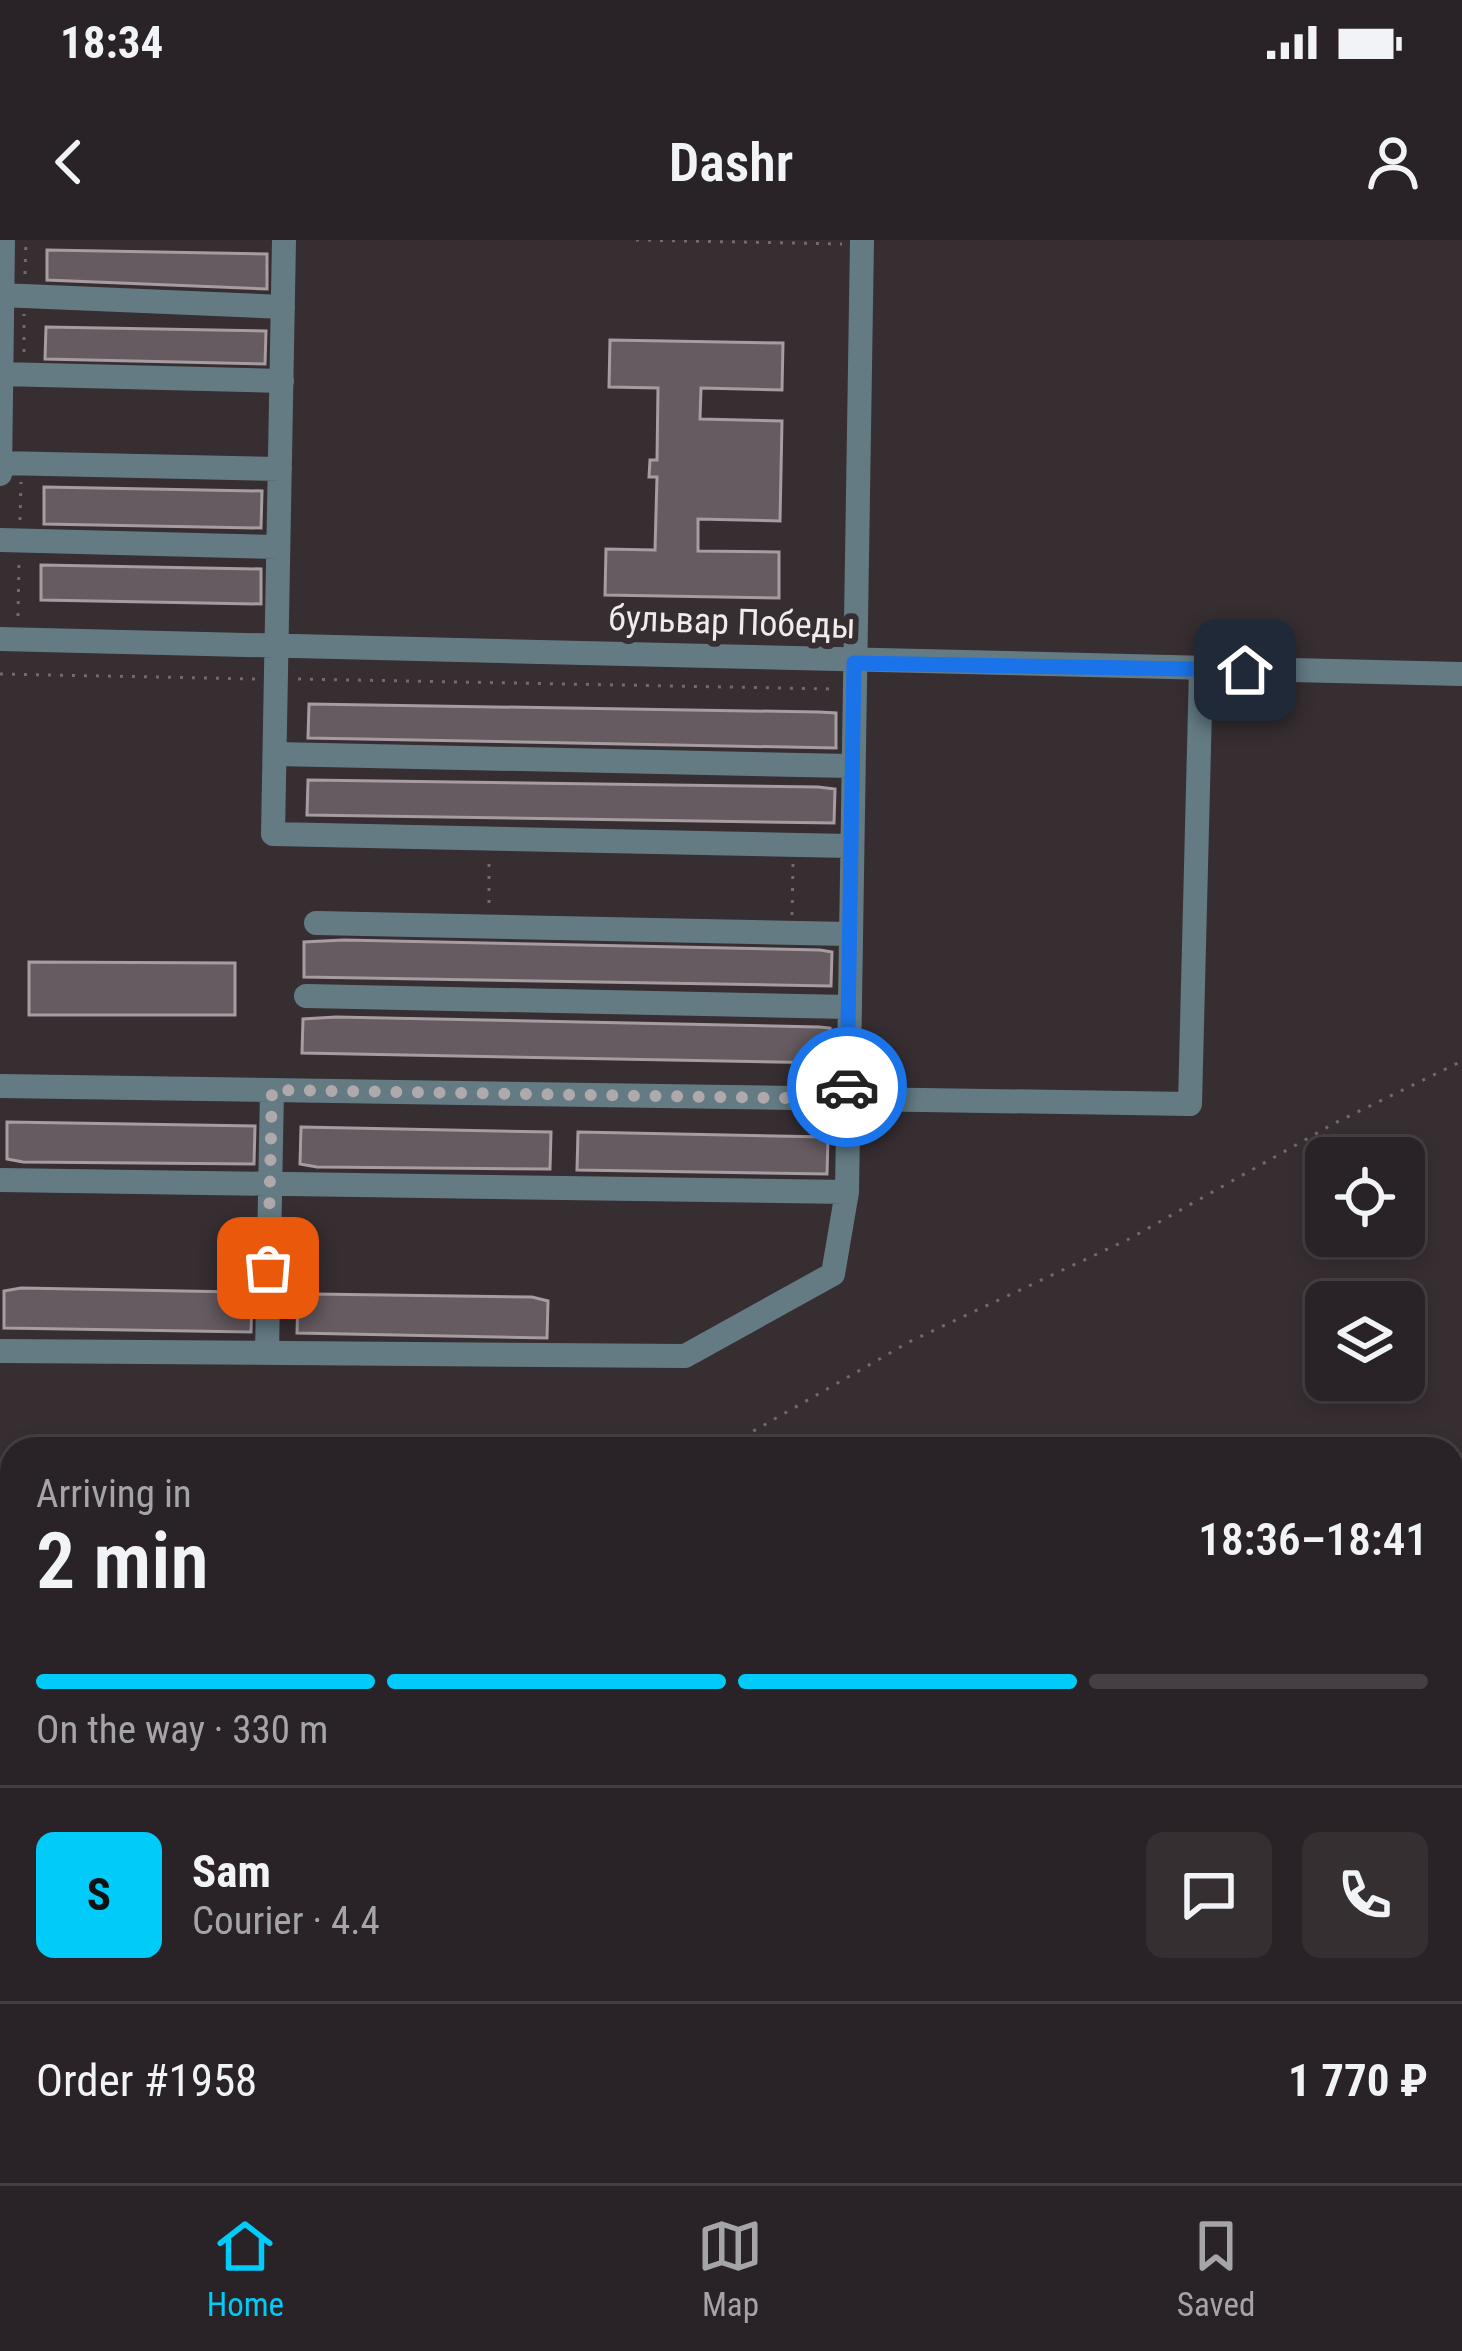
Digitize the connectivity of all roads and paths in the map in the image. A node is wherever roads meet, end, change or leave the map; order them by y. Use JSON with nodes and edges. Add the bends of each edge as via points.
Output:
{"nodes":[{"id":1,"x":3,"y":240,"type":"edge"},
{"id":2,"x":284,"y":240,"type":"edge"},
{"id":3,"x":636,"y":240,"type":"edge"},
{"id":4,"x":862,"y":242,"type":"edge"},
{"id":5,"x":1,"y":295,"type":"edge"},
{"id":6,"x":283,"y":307,"type":"junction"},
{"id":7,"x":1,"y":374,"type":"edge"},
{"id":8,"x":281,"y":381,"type":"junction"},
{"id":9,"x":0,"y":463,"type":"edge"},
{"id":10,"x":280,"y":469,"type":"junction"},
{"id":11,"x":0,"y":474,"type":"edge"},
{"id":12,"x":0,"y":540,"type":"edge"},
{"id":13,"x":278,"y":548,"type":"junction"},
{"id":14,"x":0,"y":639,"type":"edge"},
{"id":15,"x":277,"y":645,"type":"junction"},
{"id":16,"x":854,"y":663,"type":"junction"},
{"id":17,"x":1201,"y":669,"type":"junction"},
{"id":18,"x":0,"y":674,"type":"edge"},
{"id":19,"x":1462,"y":674,"type":"edge"},
{"id":20,"x":276,"y":679,"type":"junction"},
{"id":21,"x":854,"y":690,"type":"junction"},
{"id":22,"x":275,"y":754,"type":"junction"},
{"id":23,"x":852,"y":766,"type":"junction"},
{"id":24,"x":490,"y":839,"type":"junction"},
{"id":25,"x":794,"y":844,"type":"junction"},
{"id":26,"x":851,"y":846,"type":"junction"},
{"id":27,"x":316,"y":923,"type":"dead end"},
{"id":28,"x":488,"y":927,"type":"junction"},
{"id":29,"x":791,"y":933,"type":"junction"},
{"id":30,"x":849,"y":934,"type":"junction"},
{"id":31,"x":306,"y":996,"type":"dead end"},
{"id":32,"x":848,"y":1007,"type":"junction"},
{"id":33,"x":1462,"y":1061,"type":"edge"},
{"id":34,"x":0,"y":1086,"type":"edge"},
{"id":35,"x":272,"y":1090,"type":"junction"},
{"id":36,"x":846,"y":1099,"type":"junction"},
{"id":37,"x":0,"y":1180,"type":"edge"},
{"id":38,"x":270,"y":1184,"type":"junction"},
{"id":39,"x":847,"y":1192,"type":"junction"},
{"id":40,"x":0,"y":1351,"type":"edge"},
{"id":41,"x":267,"y":1353,"type":"junction"},
{"id":42,"x":743,"y":1437,"type":"edge"}],
"edges":[{"from":1,"to":5,"type":"street"},
{"from":2,"to":6,"type":"street"},
{"from":3,"to":4,"type":"path"},
{"from":4,"to":16,"type":"street"},
{"from":5,"to":6,"type":"street"},
{"from":5,"to":7,"type":"street"},
{"from":6,"to":8,"type":"street"},
{"from":7,"to":8,"type":"street"},
{"from":7,"to":9,"type":"street"},
{"from":8,"to":10,"type":"street"},
{"from":9,"to":10,"type":"street"},
{"from":9,"to":11,"type":"street"},
{"from":10,"to":13,"type":"street"},
{"from":12,"to":13,"type":"street"},
{"from":13,"to":15,"type":"street"},
{"from":14,"to":15,"type":"street","name":"бульвар Победы"},
{"from":15,"to":16,"type":"street","name":"бульвар Победы"},
{"from":15,"to":20,"type":"street"},
{"from":16,"to":17,"type":"street","name":"бульвар Победы"},
{"from":16,"to":21,"type":"street"},
{"from":17,"to":19,"type":"street","name":"бульвар Победы"},
{"from":17,"to":36,"type":"street","via":[[1190,1104]]},
{"from":18,"to":20,"type":"path"},
{"from":20,"to":21,"type":"path"},
{"from":20,"to":22,"type":"street"},
{"from":21,"to":23,"type":"street"},
{"from":22,"to":23,"type":"street"},
{"from":22,"to":24,"type":"street","via":[[273,834]]},
{"from":23,"to":26,"type":"street"},
{"from":24,"to":25,"type":"street"},
{"from":24,"to":28,"type":"path"},
{"from":25,"to":26,"type":"street"},
{"from":25,"to":29,"type":"path"},
{"from":26,"to":30,"type":"street"},
{"from":27,"to":28,"type":"street"},
{"from":28,"to":29,"type":"street"},
{"from":29,"to":30,"type":"street"},
{"from":30,"to":32,"type":"street"},
{"from":31,"to":32,"type":"street"},
{"from":32,"to":36,"type":"street"},
{"from":33,"to":42,"type":"path","via":[[1129,1239],[910,1341]]},
{"from":34,"to":35,"type":"street"},
{"from":35,"to":36,"type":"street"},
{"from":35,"to":38,"type":"street"},
{"from":36,"to":39,"type":"street"},
{"from":37,"to":38,"type":"street"},
{"from":38,"to":39,"type":"street"},
{"from":38,"to":41,"type":"street"},
{"from":39,"to":41,"type":"street","via":[[833,1274],[685,1356]]},
{"from":40,"to":41,"type":"street"}]}
